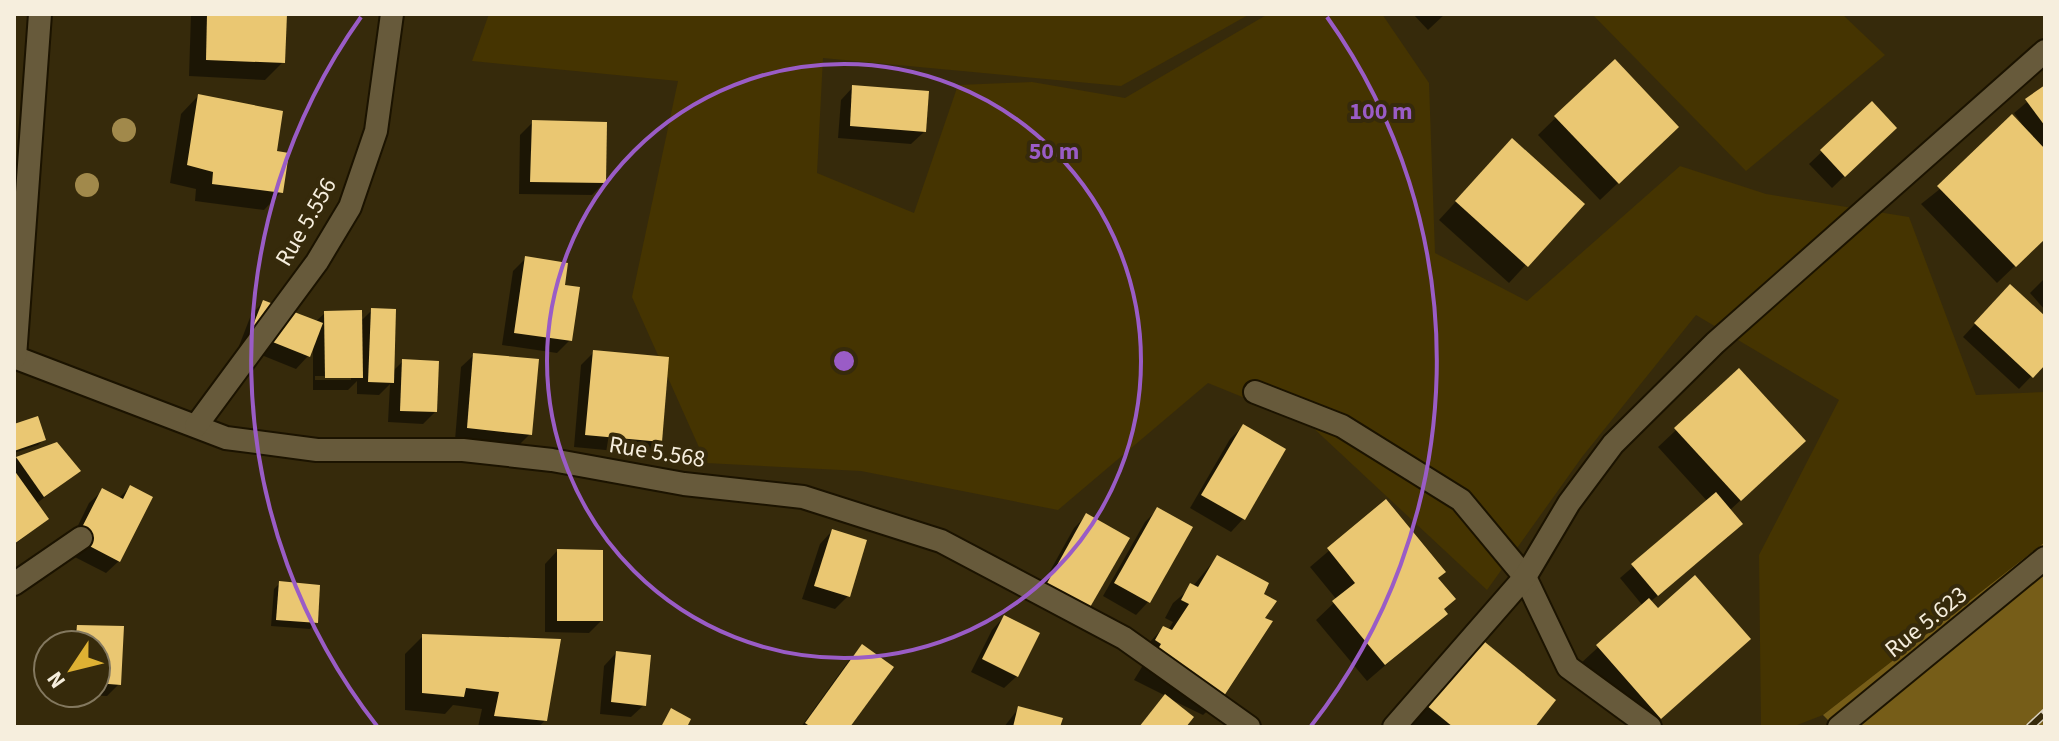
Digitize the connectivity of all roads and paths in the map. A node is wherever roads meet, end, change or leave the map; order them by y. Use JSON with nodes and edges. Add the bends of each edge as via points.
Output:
{"nodes":[{"id":1,"x":40,"y":14,"type":"edge"},
{"id":2,"x":392,"y":14,"type":"edge"},
{"id":3,"x":2045,"y":51,"type":"edge"},
{"id":4,"x":15,"y":357,"type":"edge"},
{"id":5,"x":1255,"y":392,"type":"dead end"},
{"id":6,"x":196,"y":426,"type":"junction"},
{"id":7,"x":81,"y":538,"type":"dead end"},
{"id":8,"x":2045,"y":558,"type":"edge"},
{"id":9,"x":1525,"y":577,"type":"junction"},
{"id":10,"x":14,"y":584,"type":"edge"},
{"id":11,"x":1249,"y":727,"type":"edge"},
{"id":12,"x":1394,"y":727,"type":"edge"},
{"id":13,"x":1650,"y":727,"type":"edge"},
{"id":14,"x":1839,"y":727,"type":"edge"}],
"edges":[{"from":1,"to":4,"type":"street"},
{"from":2,"to":6,"type":"street","name":"Rue 5.556","via":[[376,131],[350,207],[317,262]]},
{"from":3,"to":9,"type":"street","via":[[1715,343],[1613,444],[1569,503]]},
{"from":4,"to":6,"type":"street","name":"Rue 5.568"},
{"from":5,"to":9,"type":"street","via":[[1342,426],[1461,500]]},
{"from":6,"to":11,"type":"street","name":"Rue 5.568","via":[[226,438],[317,450],[463,450],[803,497],[941,541],[1124,638]]},
{"from":7,"to":10,"type":"street"},
{"from":8,"to":14,"type":"street","name":"Rue 5.623"},
{"from":9,"to":12,"type":"street"},
{"from":9,"to":13,"type":"street","via":[[1568,667]]}]}
